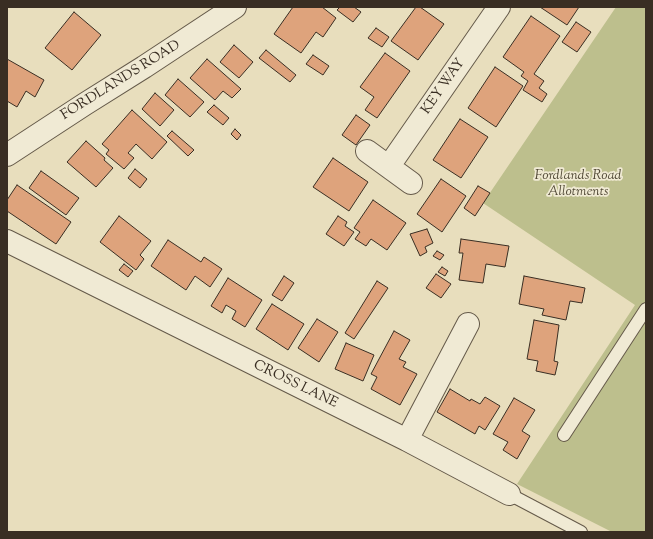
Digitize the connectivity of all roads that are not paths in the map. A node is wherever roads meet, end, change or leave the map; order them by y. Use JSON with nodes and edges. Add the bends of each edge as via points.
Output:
{"nodes":[{"id":1,"x":234,"y":7,"type":"edge"},
{"id":2,"x":499,"y":7,"type":"edge"},
{"id":3,"x":367,"y":151,"type":"dead end"},
{"id":4,"x":7,"y":155,"type":"edge"},
{"id":5,"x":389,"y":166,"type":"junction"},
{"id":6,"x":411,"y":183,"type":"dead end"},
{"id":7,"x":7,"y":241,"type":"edge"},
{"id":8,"x":646,"y":309,"type":"edge"},
{"id":9,"x":468,"y":324,"type":"dead end"},
{"id":10,"x":564,"y":435,"type":"dead end"},
{"id":11,"x":407,"y":440,"type":"junction"},
{"id":12,"x":509,"y":494,"type":"joint"},
{"id":13,"x":581,"y":532,"type":"edge"}],
"edges":[{"from":1,"to":4,"type":"street","name":"FORDLANDS ROAD"},
{"from":2,"to":5,"type":"street","name":"KEY WAY"},
{"from":3,"to":5,"type":"street"},
{"from":5,"to":6,"type":"street"},
{"from":7,"to":11,"type":"street","name":"CROSS LANE"},
{"from":8,"to":10,"type":"lane"},
{"from":9,"to":11,"type":"street"},
{"from":11,"to":12,"type":"street","name":"CROSS LANE"},
{"from":12,"to":13,"type":"lane","name":"CROSS LANE"}]}
